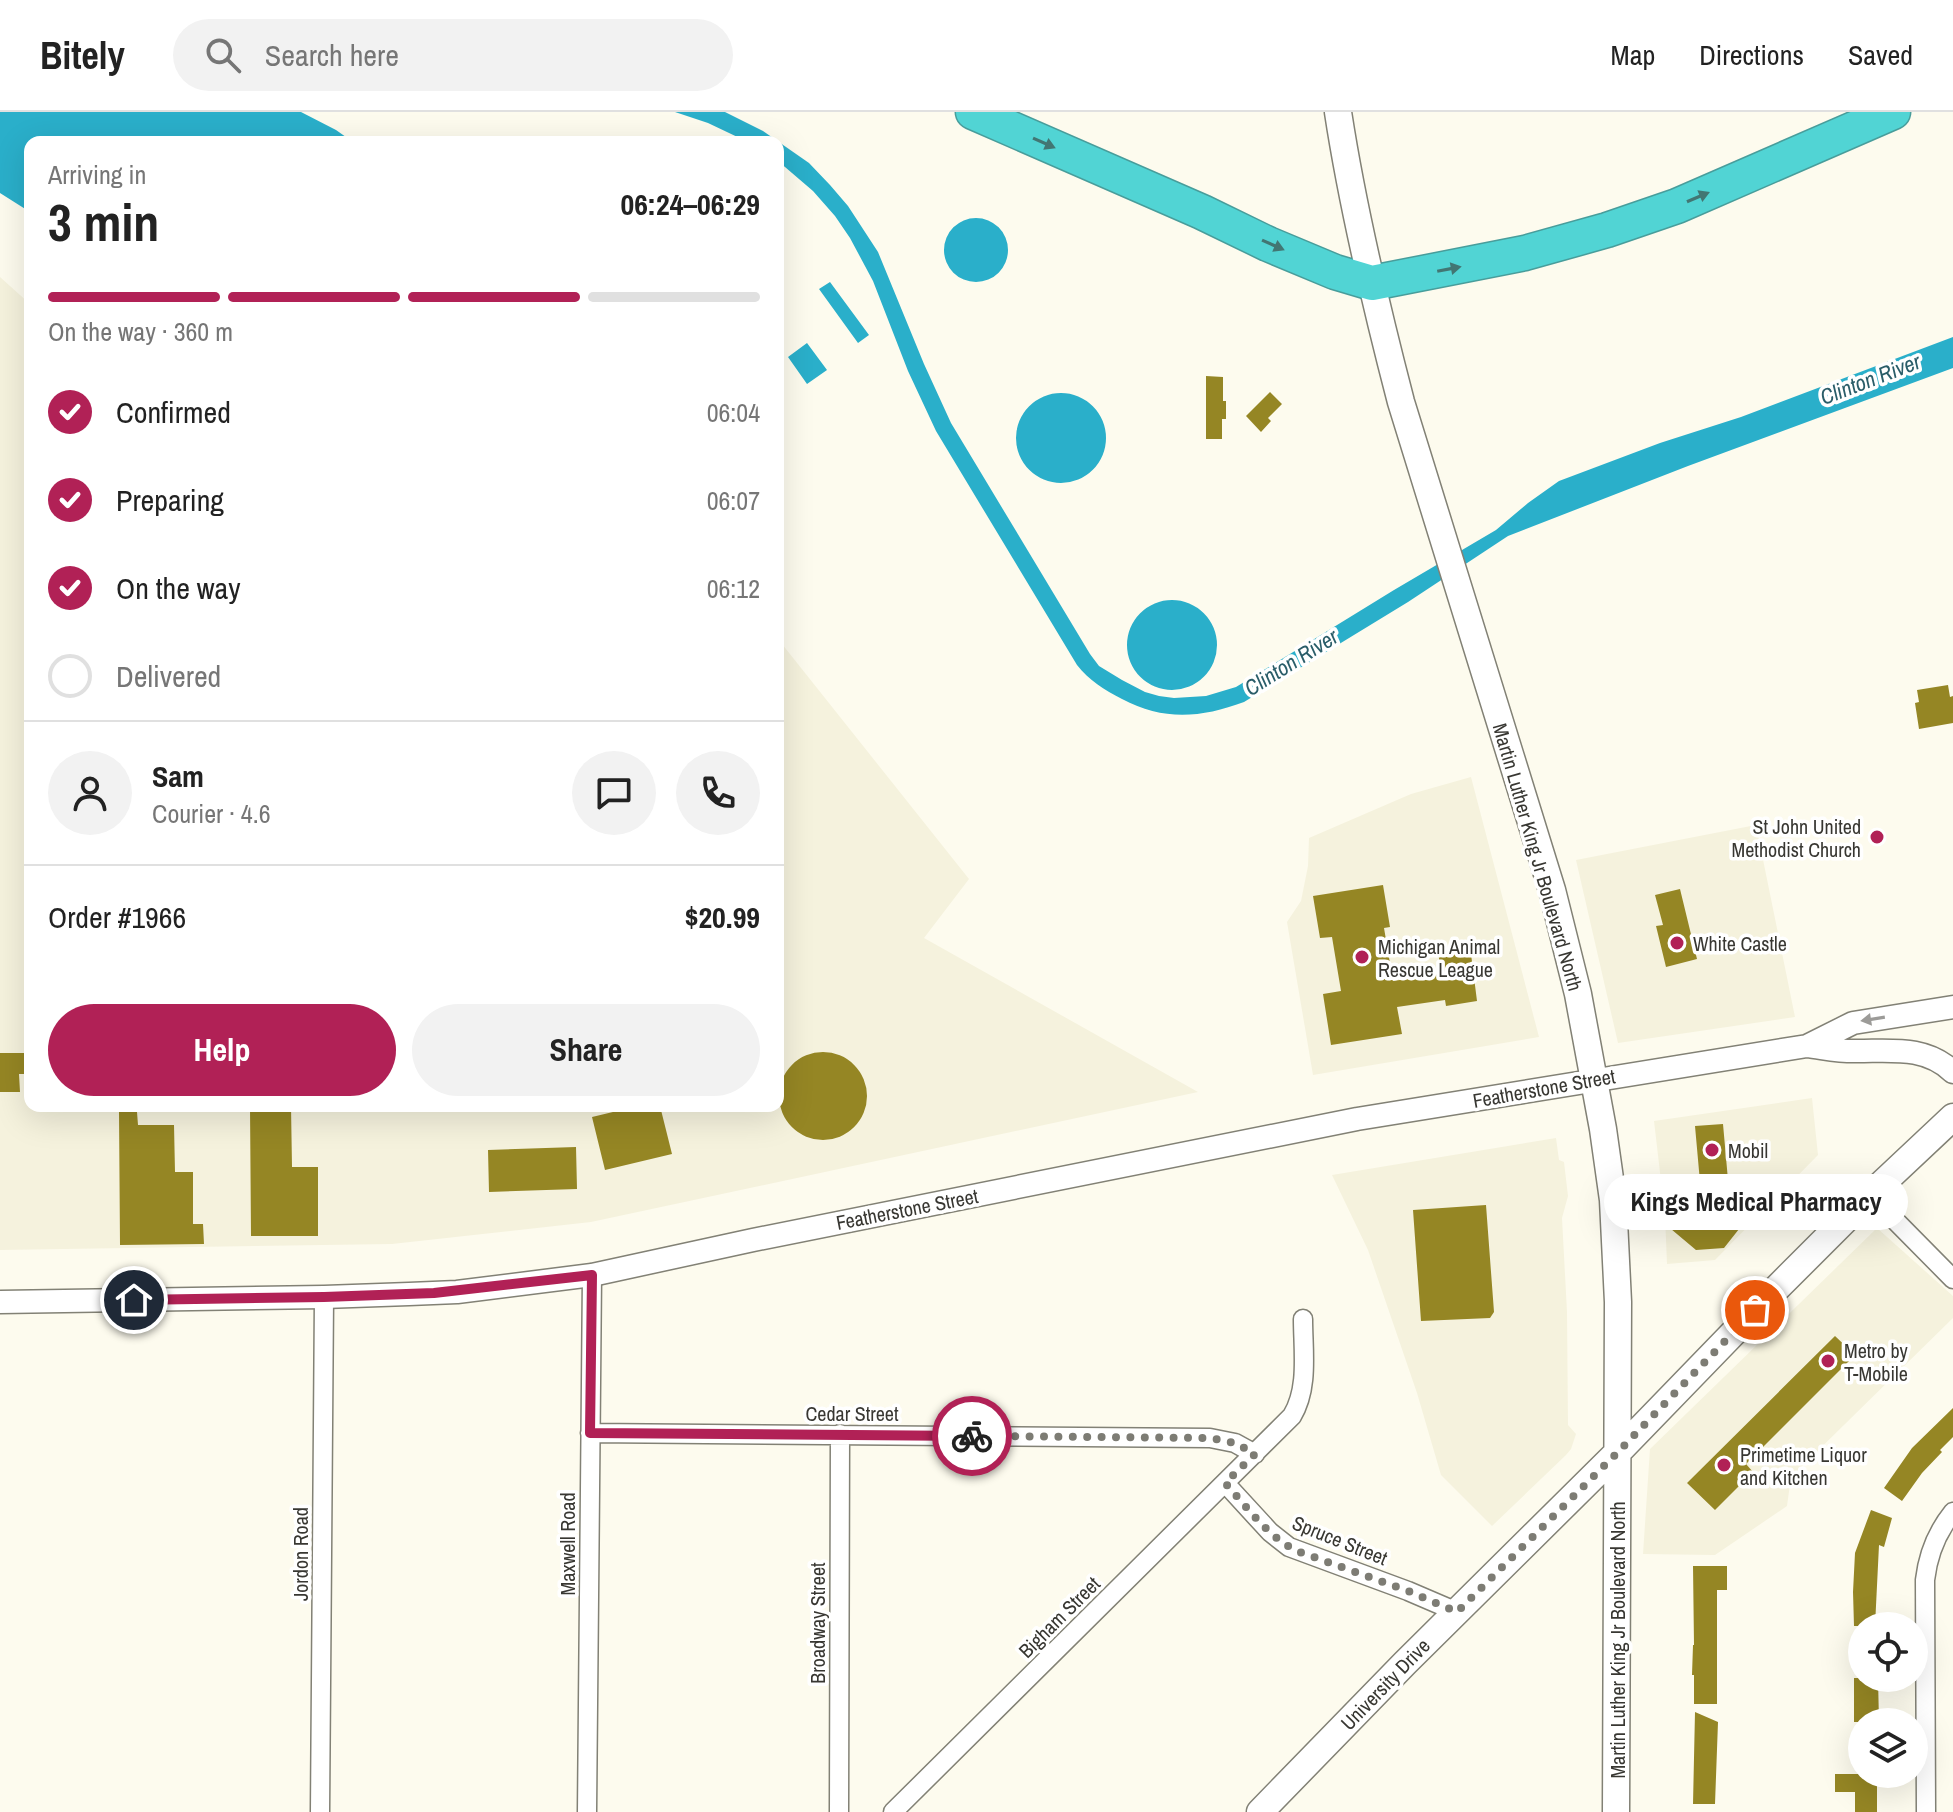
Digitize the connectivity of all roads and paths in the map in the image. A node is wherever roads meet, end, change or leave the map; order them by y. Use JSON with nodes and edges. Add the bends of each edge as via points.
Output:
{"nodes":[{"id":1,"x":973,"y":112,"type":"edge"},
{"id":2,"x":1338,"y":112,"type":"edge"},
{"id":3,"x":1893,"y":112,"type":"edge"},
{"id":4,"x":1372,"y":283,"type":"junction"},
{"id":5,"x":1953,"y":1007,"type":"edge"},
{"id":6,"x":1807,"y":1046,"type":"junction"},
{"id":7,"x":1953,"y":1072,"type":"edge"},
{"id":8,"x":1595,"y":1079,"type":"junction"},
{"id":9,"x":1953,"y":1117,"type":"edge"},
{"id":10,"x":1870,"y":1195,"type":"junction"},
{"id":11,"x":592,"y":1275,"type":"junction"},
{"id":12,"x":1953,"y":1279,"type":"edge"},
{"id":13,"x":324,"y":1297,"type":"junction"},
{"id":14,"x":0,"y":1302,"type":"edge"},
{"id":15,"x":1303,"y":1319,"type":"dead end"},
{"id":16,"x":590,"y":1433,"type":"junction"},
{"id":17,"x":840,"y":1434,"type":"junction"},
{"id":18,"x":1617,"y":1453,"type":"junction"},
{"id":19,"x":1255,"y":1454,"type":"junction"},
{"id":20,"x":1225,"y":1483,"type":"junction"},
{"id":21,"x":1953,"y":1512,"type":"edge"},
{"id":22,"x":1457,"y":1612,"type":"junction"},
{"id":23,"x":320,"y":1812,"type":"edge"},
{"id":24,"x":587,"y":1812,"type":"edge"},
{"id":25,"x":839,"y":1812,"type":"edge"},
{"id":26,"x":893,"y":1812,"type":"edge"},
{"id":27,"x":1260,"y":1812,"type":"edge"},
{"id":28,"x":1616,"y":1812,"type":"edge"},
{"id":29,"x":1926,"y":1812,"type":"edge"}],
"edges":[{"from":1,"to":4,"type":"highway","one_way":true,"via":[[1268,244]]},
{"from":2,"to":4,"type":"main road","name":"Martin Luther King Jr Boulevard North"},
{"from":4,"to":3,"type":"highway","one_way":true,"via":[[1525,253],[1607,230],[1677,206]]},
{"from":4,"to":8,"type":"main road","name":"Martin Luther King Jr Boulevard North","via":[[1401,402],[1552,890]]},
{"from":5,"to":6,"type":"street","name":"Featherstone Street","one_way":true,"via":[[1853,1023]]},
{"from":6,"to":7,"type":"street","name":"Featherstone Street","via":[[1917,1052]]},
{"from":6,"to":8,"type":"street","name":"Featherstone Street"},
{"from":8,"to":11,"type":"street","name":"Featherstone Street","via":[[1357,1119]]},
{"from":8,"to":18,"type":"main road","name":"Martin Luther King Jr Boulevard North","via":[[1617,1266]]},
{"from":9,"to":10,"type":"main road","name":"University Drive"},
{"from":10,"to":12,"type":"street"},
{"from":10,"to":18,"type":"main road","name":"University Drive"},
{"from":11,"to":13,"type":"street","name":"Featherstone Street","via":[[457,1292]]},
{"from":11,"to":16,"type":"street","name":"Maxwell Road"},
{"from":13,"to":14,"type":"street","name":"Featherstone Street"},
{"from":13,"to":23,"type":"street","name":"Jordon Road"},
{"from":15,"to":19,"type":"street","name":"Bigham Street","via":[[1298,1405]]},
{"from":16,"to":17,"type":"street","name":"Cedar Street"},
{"from":16,"to":24,"type":"street","name":"Maxwell Road"},
{"from":17,"to":19,"type":"street","name":"Cedar Street","via":[[1210,1438]]},
{"from":17,"to":25,"type":"street","name":"Broadway Street"},
{"from":18,"to":22,"type":"main road","name":"University Drive"},
{"from":18,"to":28,"type":"main road","name":"Martin Luther King Jr Boulevard North"},
{"from":19,"to":20,"type":"street","name":"Bigham Street"},
{"from":20,"to":22,"type":"street","name":"Spruce Street","via":[[1289,1547]]},
{"from":20,"to":26,"type":"street","name":"Bigham Street"},
{"from":21,"to":29,"type":"street","via":[[1934,1543],[1925,1580]]},
{"from":22,"to":27,"type":"main road","name":"University Drive"}]}
